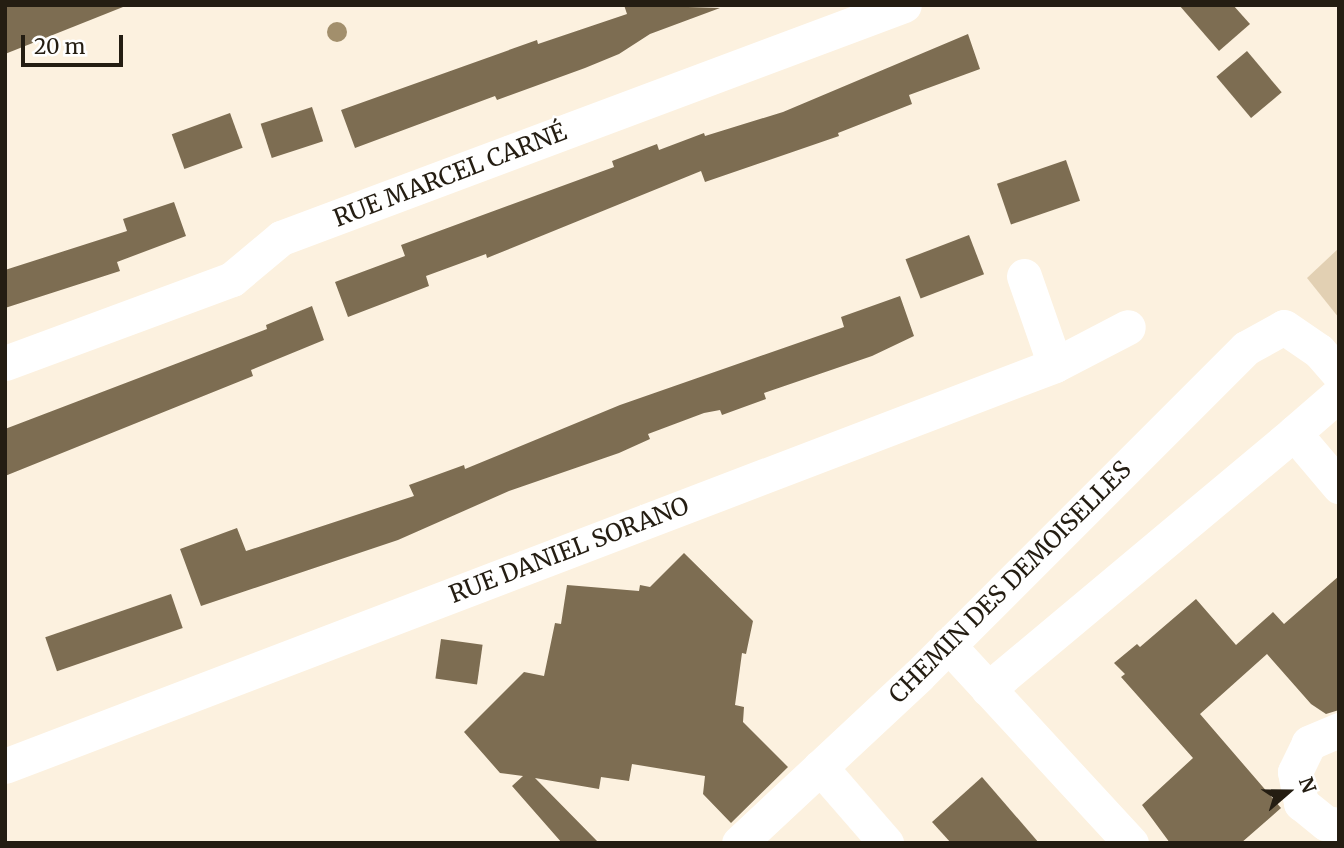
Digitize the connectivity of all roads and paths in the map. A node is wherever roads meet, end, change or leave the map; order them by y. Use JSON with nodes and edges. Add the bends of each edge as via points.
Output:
{"nodes":[{"id":1,"x":904,"y":5,"type":"edge"},
{"id":2,"x":1024,"y":276,"type":"dead end"},
{"id":3,"x":1128,"y":327,"type":"dead end"},
{"id":4,"x":5,"y":363,"type":"edge"},
{"id":5,"x":1055,"y":365,"type":"junction"},
{"id":6,"x":1339,"y":374,"type":"edge"},
{"id":7,"x":1339,"y":394,"type":"edge"},
{"id":8,"x":1294,"y":433,"type":"junction"},
{"id":9,"x":1339,"y":486,"type":"edge"},
{"id":10,"x":948,"y":645,"type":"junction"},
{"id":11,"x":988,"y":689,"type":"junction"},
{"id":12,"x":1339,"y":730,"type":"edge"},
{"id":13,"x":5,"y":766,"type":"edge"},
{"id":14,"x":820,"y":767,"type":"junction"},
{"id":15,"x":1323,"y":830,"type":"edge"},
{"id":16,"x":739,"y":843,"type":"edge"},
{"id":17,"x":886,"y":843,"type":"edge"},
{"id":18,"x":1131,"y":843,"type":"edge"}],
"edges":[{"from":1,"to":4,"type":"street","name":"RUE MARCEL CARNÉ","via":[[281,239],[232,279]]},
{"from":2,"to":5,"type":"street"},
{"from":3,"to":5,"type":"street","name":"RUE DANIEL SORANO"},
{"from":5,"to":13,"type":"street","name":"RUE DANIEL SORANO"},
{"from":6,"to":10,"type":"street","name":"CHEMIN DES DEMOISELLES","via":[[1319,351],[1284,327],[1246,348]]},
{"from":7,"to":8,"type":"street"},
{"from":8,"to":9,"type":"street"},
{"from":8,"to":11,"type":"street"},
{"from":10,"to":11,"type":"street"},
{"from":10,"to":14,"type":"street","name":"CHEMIN DES DEMOISELLES"},
{"from":11,"to":18,"type":"street"},
{"from":12,"to":15,"type":"street","via":[[1309,743],[1295,772],[1301,803]]},
{"from":14,"to":16,"type":"street","name":"CHEMIN DES DEMOISELLES"},
{"from":14,"to":17,"type":"street"}]}
